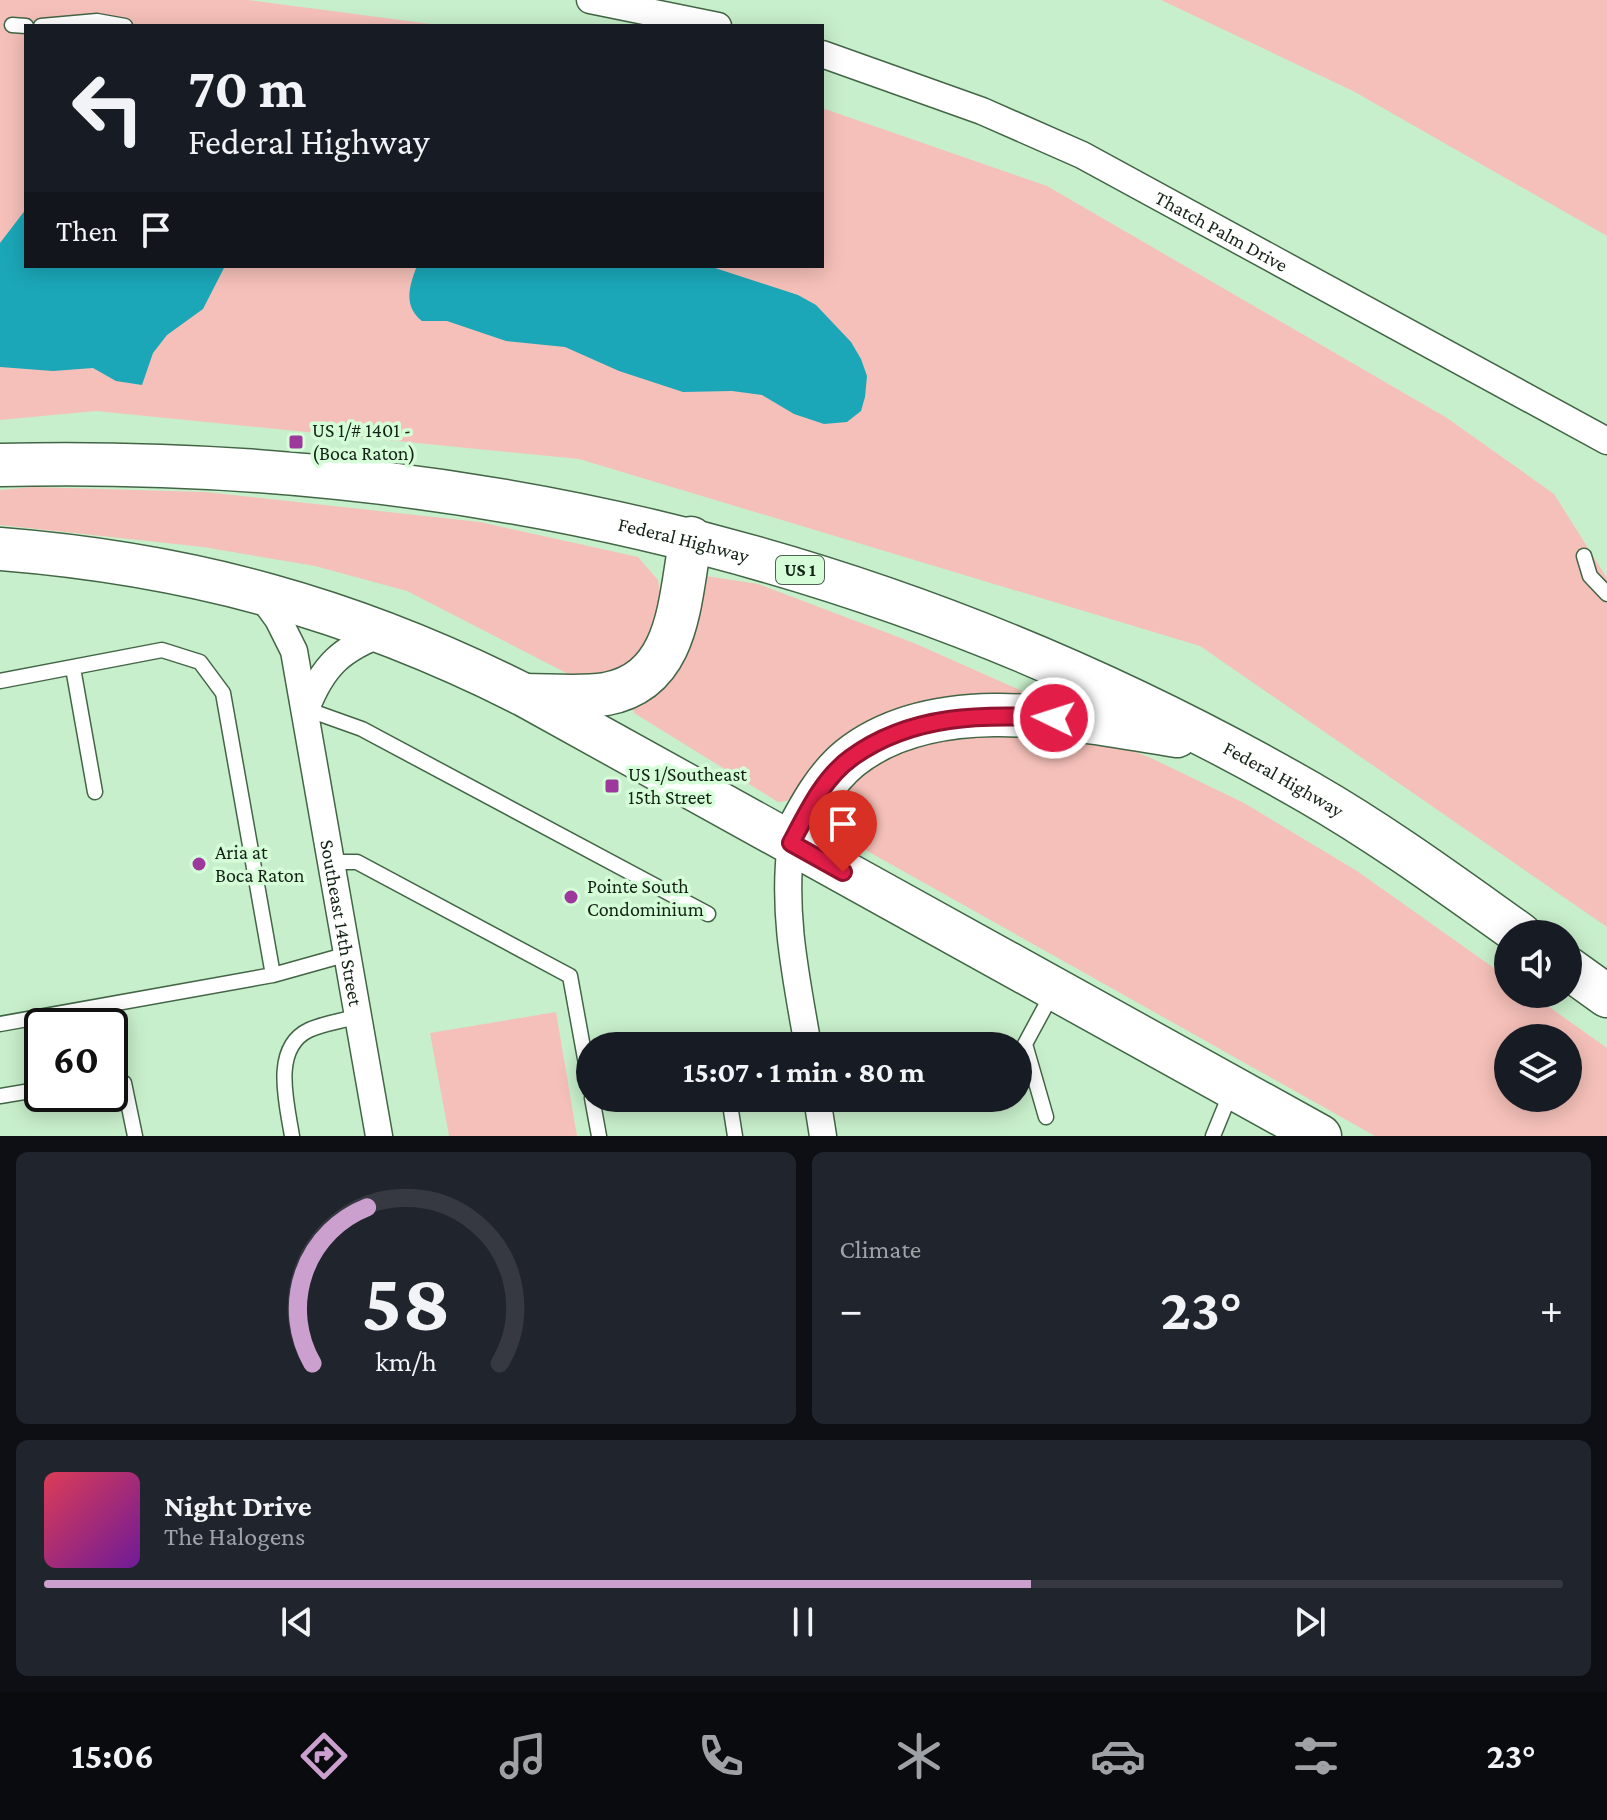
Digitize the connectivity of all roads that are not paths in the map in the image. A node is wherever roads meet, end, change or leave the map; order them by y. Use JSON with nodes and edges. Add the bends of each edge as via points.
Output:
{"nodes":[{"id":1,"x":590,"y":0,"type":"edge"},
{"id":2,"x":63,"y":24,"type":"edge"},
{"id":3,"x":114,"y":24,"type":"edge"},
{"id":4,"x":708,"y":24,"type":"edge"},
{"id":5,"x":824,"y":55,"type":"edge"},
{"id":6,"x":1607,"y":441,"type":"edge"},
{"id":7,"x":0,"y":465,"type":"edge"},
{"id":8,"x":691,"y":538,"type":"junction"},
{"id":9,"x":0,"y":549,"type":"edge"},
{"id":10,"x":1584,"y":556,"type":"dead end"},
{"id":11,"x":257,"y":590,"type":"junction"},
{"id":12,"x":1607,"y":594,"type":"edge"},
{"id":13,"x":388,"y":632,"type":"junction"},
{"id":14,"x":73,"y":668,"type":"junction"},
{"id":15,"x":0,"y":681,"type":"edge"},
{"id":16,"x":524,"y":695,"type":"junction"},
{"id":17,"x":306,"y":709,"type":"junction"},
{"id":18,"x":1221,"y":744,"type":"junction"},
{"id":19,"x":95,"y":792,"type":"dead end"},
{"id":20,"x":791,"y":843,"type":"junction"},
{"id":21,"x":333,"y":862,"type":"junction"},
{"id":22,"x":708,"y":914,"type":"dead end"},
{"id":23,"x":1500,"y":920,"type":"edge"},
{"id":24,"x":348,"y":954,"type":"junction"},
{"id":25,"x":273,"y":975,"type":"junction"},
{"id":26,"x":1582,"y":978,"type":"edge"},
{"id":27,"x":1054,"y":990,"type":"junction"},
{"id":28,"x":1607,"y":996,"type":"edge"},
{"id":29,"x":359,"y":1016,"type":"junction"},
{"id":30,"x":0,"y":1024,"type":"edge"},
{"id":31,"x":580,"y":1032,"type":"edge"},
{"id":32,"x":806,"y":1032,"type":"edge"},
{"id":33,"x":1233,"y":1088,"type":"junction"},
{"id":34,"x":24,"y":1092,"type":"edge"},
{"id":35,"x":0,"y":1096,"type":"edge"},
{"id":36,"x":128,"y":1102,"type":"edge"},
{"id":37,"x":595,"y":1112,"type":"edge"},
{"id":38,"x":731,"y":1112,"type":"edge"},
{"id":39,"x":819,"y":1112,"type":"edge"},
{"id":40,"x":1046,"y":1117,"type":"dead end"},
{"id":41,"x":135,"y":1136,"type":"edge"},
{"id":42,"x":292,"y":1136,"type":"edge"},
{"id":43,"x":379,"y":1136,"type":"edge"},
{"id":44,"x":599,"y":1136,"type":"edge"},
{"id":45,"x":735,"y":1136,"type":"edge"},
{"id":46,"x":823,"y":1136,"type":"edge"},
{"id":47,"x":1213,"y":1136,"type":"edge"},
{"id":48,"x":1320,"y":1136,"type":"edge"}],
"edges":[{"from":1,"to":4,"type":"street"},
{"from":2,"to":3,"type":"lane"},
{"from":5,"to":6,"type":"street","name":"Thatch Palm Drive","via":[[982,111],[1082,155]]},
{"from":7,"to":8,"type":"main road","name":"Federal Highway","number":"US 1","via":[[291,472],[493,496]]},
{"from":8,"to":16,"type":"main road","via":[[672,635],[659,665],[634,685],[605,694]]},
{"from":8,"to":18,"type":"main road","name":"Federal Highway","number":"US 1","via":[[790,566],[967,628]]},
{"from":9,"to":11,"type":"main road","via":[[167,569]]},
{"from":10,"to":12,"type":"lane","via":[[1590,576]]},
{"from":11,"to":13,"type":"main road"},
{"from":11,"to":17,"type":"street","name":"Southeast 14th Street","via":[[294,651]]},
{"from":13,"to":16,"type":"main road"},
{"from":13,"to":17,"type":"street","via":[[338,656],[318,679]]},
{"from":14,"to":15,"type":"lane"},
{"from":14,"to":19,"type":"lane"},
{"from":14,"to":25,"type":"lane","via":[[162,650],[200,662],[223,693]]},
{"from":16,"to":20,"type":"main road"},
{"from":17,"to":21,"type":"street","name":"Southeast 14th Street"},
{"from":17,"to":22,"type":"lane","via":[[362,729]]},
{"from":18,"to":20,"type":"main road","via":[[1081,720],[1001,715],[948,719],[893,733],[850,759],[815,798]]},
{"from":18,"to":23,"type":"main road","name":"Federal Highway","number":"US 1","via":[[1383,838]]},
{"from":20,"to":27,"type":"main road"},
{"from":20,"to":32,"type":"street","via":[[787,925]]},
{"from":21,"to":24,"type":"street","name":"Southeast 14th Street"},
{"from":21,"to":31,"type":"lane","via":[[357,862],[570,976]]},
{"from":24,"to":25,"type":"lane"},
{"from":24,"to":29,"type":"street","name":"Southeast 14th Street"},
{"from":25,"to":30,"type":"lane"},
{"from":26,"to":28,"type":"main road"},
{"from":27,"to":33,"type":"main road"},
{"from":27,"to":40,"type":"lane","via":[[1025,1044]]},
{"from":29,"to":42,"type":"lane","via":[[309,1030],[293,1043],[284,1075]]},
{"from":29,"to":43,"type":"street","name":"Southeast 14th Street"},
{"from":33,"to":47,"type":"lane"},
{"from":33,"to":48,"type":"main road"},
{"from":34,"to":35,"type":"lane"},
{"from":36,"to":41,"type":"lane"},
{"from":37,"to":44,"type":"lane"},
{"from":38,"to":45,"type":"lane"},
{"from":39,"to":46,"type":"street"}]}
